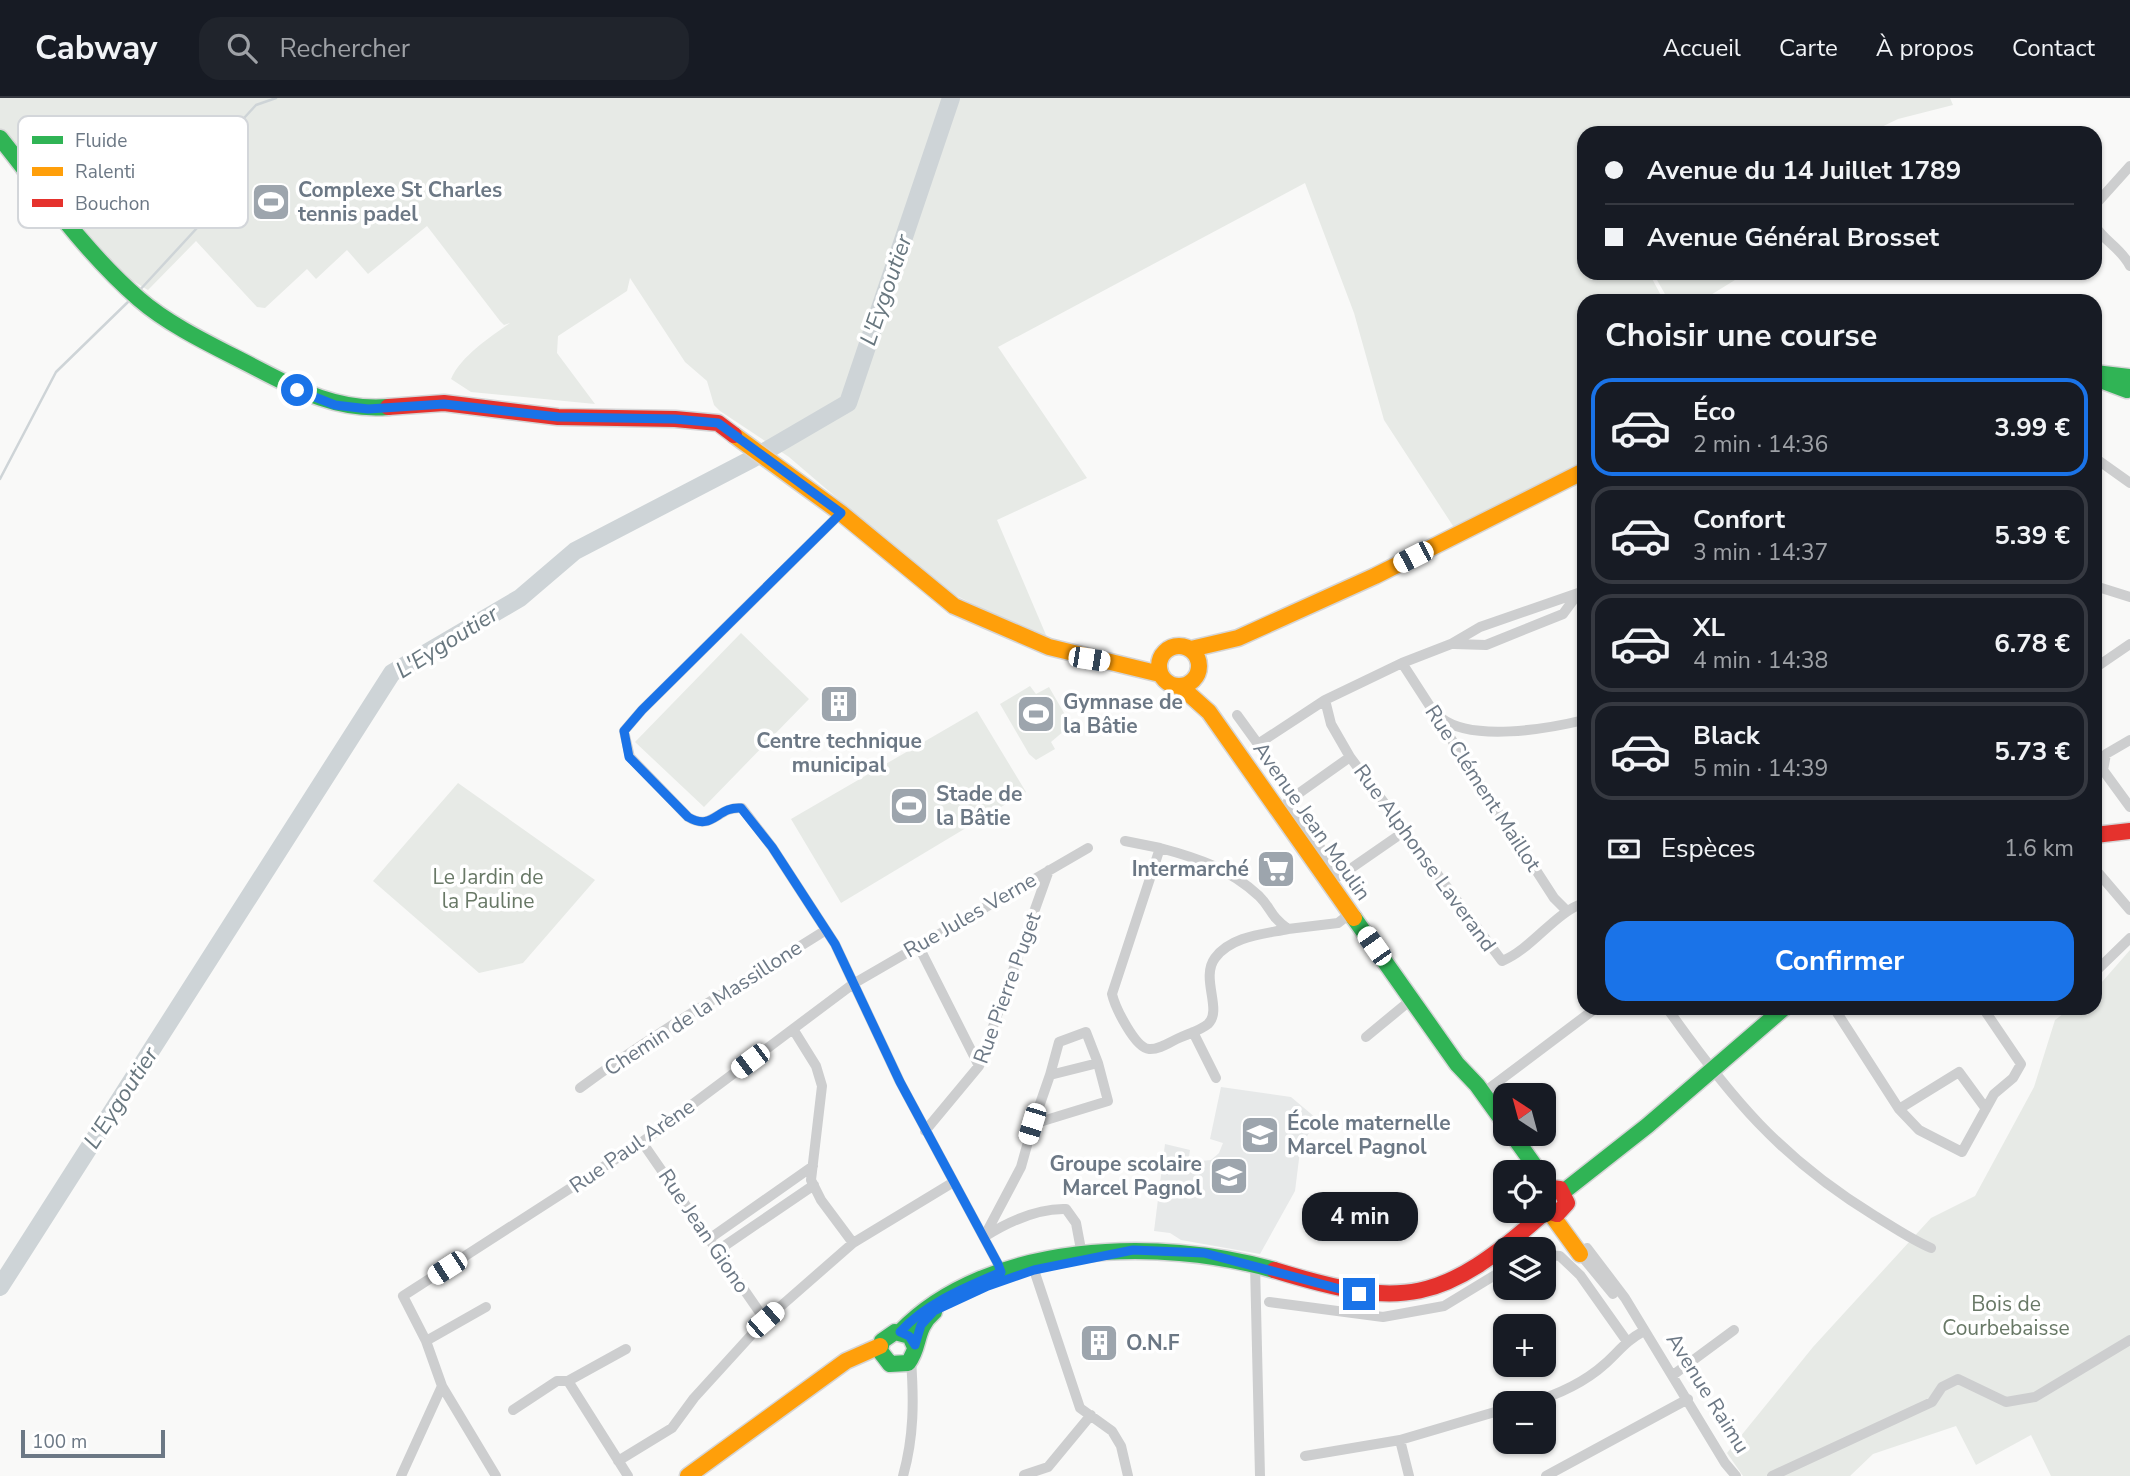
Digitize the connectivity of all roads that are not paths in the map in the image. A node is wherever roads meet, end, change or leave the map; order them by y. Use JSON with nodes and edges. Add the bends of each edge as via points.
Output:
{"nodes":[{"id":1,"x":0,"y":138,"type":"edge"},
{"id":2,"x":0,"y":149,"type":"edge"},
{"id":3,"x":18,"y":161,"type":"edge"},
{"id":4,"x":2130,"y":166,"type":"edge"},
{"id":5,"x":18,"y":169,"type":"edge"},
{"id":6,"x":2102,"y":197,"type":"edge"},
{"id":7,"x":72,"y":228,"type":"edge"},
{"id":8,"x":2102,"y":236,"type":"edge"},
{"id":9,"x":2130,"y":266,"type":"edge"},
{"id":10,"x":2102,"y":376,"type":"edge"},
{"id":11,"x":2129,"y":386,"type":"edge"},
{"id":12,"x":2102,"y":463,"type":"edge"},
{"id":13,"x":1577,"y":475,"type":"edge"},
{"id":14,"x":2130,"y":483,"type":"edge"},
{"id":15,"x":841,"y":513,"type":"junction"},
{"id":16,"x":2102,"y":588,"type":"edge"},
{"id":17,"x":1577,"y":593,"type":"edge"},
{"id":18,"x":1577,"y":597,"type":"edge"},
{"id":19,"x":2130,"y":597,"type":"edge"},
{"id":20,"x":1238,"y":638,"type":"junction"},
{"id":21,"x":1451,"y":644,"type":"junction"},
{"id":22,"x":2130,"y":644,"type":"edge"},
{"id":23,"x":1056,"y":649,"type":"junction"},
{"id":24,"x":1191,"y":649,"type":"junction"},
{"id":25,"x":1164,"y":652,"type":"junction"},
{"id":26,"x":1402,"y":663,"type":"junction"},
{"id":27,"x":2102,"y":663,"type":"edge"},
{"id":28,"x":1198,"y":672,"type":"junction"},
{"id":29,"x":1160,"y":674,"type":"junction"},
{"id":30,"x":1180,"y":686,"type":"junction"},
{"id":31,"x":1325,"y":700,"type":"junction"},
{"id":32,"x":1209,"y":712,"type":"junction"},
{"id":33,"x":1436,"y":714,"type":"junction"},
{"id":34,"x":1237,"y":716,"type":"dead end"},
{"id":35,"x":1577,"y":722,"type":"edge"},
{"id":36,"x":2130,"y":740,"type":"edge"},
{"id":37,"x":1350,"y":757,"type":"junction"},
{"id":38,"x":2102,"y":760,"type":"edge"},
{"id":39,"x":2102,"y":775,"type":"edge"},
{"id":40,"x":2130,"y":807,"type":"edge"},
{"id":41,"x":1405,"y":831,"type":"junction"},
{"id":42,"x":2130,"y":831,"type":"edge"},
{"id":43,"x":2102,"y":834,"type":"edge"},
{"id":44,"x":1125,"y":841,"type":"dead end"},
{"id":45,"x":1088,"y":848,"type":"dead end"},
{"id":46,"x":1160,"y":848,"type":"junction"},
{"id":47,"x":1049,"y":870,"type":"junction"},
{"id":48,"x":2102,"y":877,"type":"edge"},
{"id":49,"x":1577,"y":906,"type":"edge"},
{"id":50,"x":2130,"y":910,"type":"edge"},
{"id":51,"x":1567,"y":911,"type":"junction"},
{"id":52,"x":1351,"y":913,"type":"junction"},
{"id":53,"x":1288,"y":929,"type":"junction"},
{"id":54,"x":826,"y":930,"type":"junction"},
{"id":55,"x":2127,"y":941,"type":"edge"},
{"id":56,"x":918,"y":945,"type":"junction"},
{"id":57,"x":2102,"y":965,"type":"edge"},
{"id":58,"x":853,"y":984,"type":"junction"},
{"id":59,"x":1412,"y":999,"type":"junction"},
{"id":60,"x":1587,"y":1015,"type":"edge"},
{"id":61,"x":1672,"y":1015,"type":"edge"},
{"id":62,"x":1776,"y":1015,"type":"edge"},
{"id":63,"x":1839,"y":1015,"type":"edge"},
{"id":64,"x":1988,"y":1015,"type":"edge"},
{"id":65,"x":793,"y":1029,"type":"junction"},
{"id":66,"x":1193,"y":1032,"type":"junction"},
{"id":67,"x":1366,"y":1037,"type":"dead end"},
{"id":68,"x":1098,"y":1063,"type":"junction"},
{"id":69,"x":979,"y":1066,"type":"junction"},
{"id":70,"x":1710,"y":1069,"type":"junction"},
{"id":71,"x":1050,"y":1075,"type":"junction"},
{"id":72,"x":1216,"y":1078,"type":"dead end"},
{"id":73,"x":580,"y":1088,"type":"dead end"},
{"id":74,"x":1483,"y":1093,"type":"junction"},
{"id":75,"x":1493,"y":1107,"type":"edge"},
{"id":76,"x":1899,"y":1109,"type":"junction"},
{"id":77,"x":1986,"y":1109,"type":"junction"},
{"id":78,"x":1032,"y":1124,"type":"junction"},
{"id":79,"x":925,"y":1131,"type":"junction"},
{"id":80,"x":642,"y":1142,"type":"junction"},
{"id":81,"x":813,"y":1166,"type":"junction"},
{"id":82,"x":952,"y":1183,"type":"junction"},
{"id":83,"x":1556,"y":1184,"type":"edge"},
{"id":84,"x":814,"y":1185,"type":"junction"},
{"id":85,"x":1556,"y":1194,"type":"edge"},
{"id":86,"x":1556,"y":1209,"type":"edge"},
{"id":87,"x":1536,"y":1223,"type":"edge"},
{"id":88,"x":1556,"y":1223,"type":"edge"},
{"id":89,"x":984,"y":1237,"type":"junction"},
{"id":90,"x":709,"y":1239,"type":"junction"},
{"id":91,"x":853,"y":1243,"type":"junction"},
{"id":92,"x":1931,"y":1248,"type":"dead end"},
{"id":93,"x":1133,"y":1250,"type":"junction"},
{"id":94,"x":717,"y":1251,"type":"junction"},
{"id":95,"x":1584,"y":1251,"type":"joint"},
{"id":96,"x":1082,"y":1255,"type":"junction"},
{"id":97,"x":1556,"y":1256,"type":"edge"},
{"id":98,"x":1255,"y":1264,"type":"junction"},
{"id":99,"x":1034,"y":1270,"type":"junction"},
{"id":100,"x":1001,"y":1272,"type":"junction"},
{"id":101,"x":1493,"y":1276,"type":"edge"},
{"id":102,"x":1269,"y":1301,"type":"dead end"},
{"id":103,"x":954,"y":1303,"type":"junction"},
{"id":104,"x":486,"y":1307,"type":"dead end"},
{"id":105,"x":765,"y":1320,"type":"junction"},
{"id":106,"x":1734,"y":1330,"type":"dead end"},
{"id":107,"x":1644,"y":1331,"type":"junction"},
{"id":108,"x":900,"y":1332,"type":"junction"},
{"id":109,"x":1626,"y":1340,"type":"junction"},
{"id":110,"x":2130,"y":1340,"type":"edge"},
{"id":111,"x":426,"y":1341,"type":"junction"},
{"id":112,"x":626,"y":1349,"type":"dead end"},
{"id":113,"x":897,"y":1356,"type":"junction"},
{"id":114,"x":1673,"y":1375,"type":"junction"},
{"id":115,"x":568,"y":1381,"type":"junction"},
{"id":116,"x":442,"y":1386,"type":"junction"},
{"id":117,"x":1556,"y":1394,"type":"edge"},
{"id":118,"x":1688,"y":1399,"type":"junction"},
{"id":119,"x":513,"y":1410,"type":"dead end"},
{"id":120,"x":1493,"y":1413,"type":"edge"},
{"id":121,"x":1091,"y":1415,"type":"junction"},
{"id":122,"x":1400,"y":1440,"type":"junction"},
{"id":123,"x":1305,"y":1456,"type":"dead end"},
{"id":124,"x":618,"y":1461,"type":"junction"},
{"id":125,"x":1024,"y":1475,"type":"edge"},
{"id":126,"x":401,"y":1476,"type":"edge"},
{"id":127,"x":496,"y":1476,"type":"edge"},
{"id":128,"x":628,"y":1476,"type":"edge"},
{"id":129,"x":688,"y":1476,"type":"edge"},
{"id":130,"x":702,"y":1476,"type":"edge"},
{"id":131,"x":903,"y":1476,"type":"edge"},
{"id":132,"x":1128,"y":1476,"type":"edge"},
{"id":133,"x":1260,"y":1476,"type":"edge"},
{"id":134,"x":1409,"y":1476,"type":"edge"},
{"id":135,"x":1546,"y":1476,"type":"edge"},
{"id":136,"x":1736,"y":1476,"type":"edge"},
{"id":137,"x":1772,"y":1476,"type":"edge"}],
"edges":[{"from":1,"to":3,"type":"street"},
{"from":2,"to":5,"type":"street"},
{"from":4,"to":6,"type":"street"},
{"from":7,"to":15,"type":"street","via":[[141,301],[281,382],[335,405],[368,409],[444,404],[558,417],[718,423]]},
{"from":8,"to":9,"type":"street","via":[[2120,248]]},
{"from":10,"to":11,"type":"street"},
{"from":12,"to":14,"type":"street"},
{"from":13,"to":20,"type":"street","via":[[1375,576]]},
{"from":15,"to":23,"type":"street","via":[[944,599]]},
{"from":15,"to":54,"type":"street","via":[[624,731],[629,757],[688,817],[705,823],[730,807],[741,808]]},
{"from":16,"to":19,"type":"street"},
{"from":17,"to":21,"type":"street","via":[[1480,627]]},
{"from":18,"to":21,"type":"street","via":[[1563,614],[1486,645]]},
{"from":20,"to":24,"type":"street"},
{"from":20,"to":28,"type":"street"},
{"from":21,"to":26,"type":"street"},
{"from":22,"to":27,"type":"street"},
{"from":23,"to":25,"type":"street","via":[[1131,656]]},
{"from":23,"to":29,"type":"street"},
{"from":24,"to":25,"type":"street","via":[[1176,646]]},
{"from":24,"to":28,"type":"street"},
{"from":25,"to":29,"type":"street"},
{"from":26,"to":31,"type":"street"},
{"from":26,"to":33,"type":"street","name":"Rue Clément Maillot"},
{"from":28,"to":30,"type":"street"},
{"from":28,"to":32,"type":"street","name":"Avenue Jean Moulin"},
{"from":29,"to":30,"type":"street","via":[[1169,684]]},
{"from":30,"to":32,"type":"street","name":"Avenue Jean Moulin"},
{"from":31,"to":34,"type":"street","via":[[1258,744]]},
{"from":31,"to":37,"type":"street","name":"Rue Alphonse Laverand"},
{"from":32,"to":52,"type":"street","name":"Avenue Jean Moulin"},
{"from":33,"to":35,"type":"street","via":[[1463,730]]},
{"from":33,"to":51,"type":"street","name":"Rue Clément Maillot","via":[[1554,898]]},
{"from":36,"to":38,"type":"street"},
{"from":37,"to":41,"type":"street","name":"Rue Alphonse Laverand"},
{"from":37,"to":41,"type":"street","via":[[1288,802],[1340,876]]},
{"from":39,"to":40,"type":"street"},
{"from":41,"to":51,"type":"street","name":"Rue Alphonse Laverand","via":[[1502,961]]},
{"from":42,"to":43,"type":"street"},
{"from":44,"to":46,"type":"street"},
{"from":45,"to":47,"type":"street","name":"Rue Jules Verne"},
{"from":46,"to":53,"type":"street","via":[[1208,861],[1244,882],[1263,900],[1271,917]]},
{"from":46,"to":66,"type":"street","via":[[1112,994],[1138,1044],[1147,1049]]},
{"from":47,"to":56,"type":"street","name":"Rue Jules Verne"},
{"from":47,"to":69,"type":"street","name":"Rue Pierre Puget"},
{"from":48,"to":50,"type":"street"},
{"from":49,"to":51,"type":"street","name":"Rue Alphonse Laverand"},
{"from":52,"to":53,"type":"street","via":[[1338,923]]},
{"from":52,"to":59,"type":"street","name":"Avenue Jean Moulin"},
{"from":53,"to":66,"type":"street","via":[[1226,946],[1213,959],[1208,976],[1214,1012],[1209,1023]]},
{"from":54,"to":58,"type":"street"},
{"from":54,"to":73,"type":"street","name":"Chemin de la Massillone","via":[[634,1048]]},
{"from":55,"to":57,"type":"street"},
{"from":56,"to":58,"type":"street","name":"Rue Jules Verne"},
{"from":56,"to":69,"type":"street"},
{"from":58,"to":65,"type":"street","name":"Rue Paul Arène"},
{"from":58,"to":79,"type":"street"},
{"from":59,"to":67,"type":"street"},
{"from":59,"to":74,"type":"street","name":"Avenue Jean Moulin"},
{"from":60,"to":74,"type":"street"},
{"from":61,"to":70,"type":"street"},
{"from":62,"to":70,"type":"street"},
{"from":63,"to":76,"type":"street"},
{"from":64,"to":77,"type":"street","via":[[2021,1064]]},
{"from":65,"to":80,"type":"street","name":"Rue Paul Arène"},
{"from":65,"to":81,"type":"street","via":[[816,1066],[822,1086]]},
{"from":66,"to":72,"type":"street"},
{"from":68,"to":71,"type":"street"},
{"from":68,"to":71,"type":"street","via":[[1086,1032],[1059,1042]]},
{"from":68,"to":78,"type":"street","via":[[1108,1101]]},
{"from":69,"to":79,"type":"street","name":"Rue Pierre Puget"},
{"from":70,"to":83,"type":"street","via":[[1647,1126]]},
{"from":70,"to":92,"type":"street","via":[[1768,1135],[1827,1187]]},
{"from":71,"to":78,"type":"street"},
{"from":74,"to":75,"type":"street","name":"Avenue Jean Moulin"},
{"from":76,"to":77,"type":"street","via":[[1959,1072]]},
{"from":76,"to":77,"type":"street","via":[[1919,1130],[1962,1152]]},
{"from":78,"to":89,"type":"street","via":[[1021,1167]]},
{"from":79,"to":82,"type":"street"},
{"from":80,"to":90,"type":"street","name":"Rue Jean Giono"},
{"from":80,"to":111,"type":"street","name":"Rue Paul Arène","via":[[403,1296]]},
{"from":81,"to":84,"type":"street"},
{"from":81,"to":90,"type":"street"},
{"from":82,"to":89,"type":"street"},
{"from":82,"to":91,"type":"street"},
{"from":84,"to":91,"type":"street"},
{"from":84,"to":94,"type":"street"},
{"from":85,"to":86,"type":"street","via":[[1567,1203]]},
{"from":87,"to":98,"type":"street","via":[[1459,1278],[1408,1293],[1359,1294]]},
{"from":88,"to":95,"type":"street","name":"Avenue Raimu"},
{"from":89,"to":96,"type":"street","via":[[1027,1217],[1066,1209],[1076,1223]]},
{"from":89,"to":100,"type":"street"},
{"from":90,"to":94,"type":"street","name":"Rue Jean Giono"},
{"from":91,"to":105,"type":"street"},
{"from":93,"to":96,"type":"street"},
{"from":93,"to":98,"type":"street","via":[[1204,1253]]},
{"from":93,"to":99,"type":"street"},
{"from":94,"to":105,"type":"street","name":"Rue Jean Giono"},
{"from":95,"to":107,"type":"street","name":"Avenue Raimu"},
{"from":96,"to":100,"type":"street","via":[[1055,1257]]},
{"from":97,"to":109,"type":"street","via":[[1580,1275]]},
{"from":98,"to":133,"type":"street"},
{"from":99,"to":103,"type":"street"},
{"from":99,"to":121,"type":"street","via":[[1080,1408]]},
{"from":100,"to":103,"type":"street"},
{"from":100,"to":108,"type":"street","via":[[931,1307]]},
{"from":101,"to":102,"type":"street","via":[[1444,1306],[1383,1317]]},
{"from":103,"to":113,"type":"street","via":[[925,1319]]},
{"from":104,"to":111,"type":"street"},
{"from":105,"to":124,"type":"street","via":[[672,1428]]},
{"from":106,"to":114,"type":"street"},
{"from":107,"to":109,"type":"street"},
{"from":107,"to":114,"type":"street","name":"Avenue Raimu"},
{"from":108,"to":113,"type":"street","via":[[909,1336]]},
{"from":108,"to":113,"type":"street","via":[[890,1333]]},
{"from":109,"to":117,"type":"street","via":[[1606,1363]]},
{"from":110,"to":137,"type":"street","via":[[2035,1397],[2006,1402],[1958,1379],[1942,1387],[1933,1402]]},
{"from":111,"to":116,"type":"street"},
{"from":112,"to":115,"type":"street"},
{"from":113,"to":129,"type":"street","via":[[846,1361]]},
{"from":113,"to":130,"type":"street","via":[[859,1364],[837,1375]]},
{"from":113,"to":131,"type":"street","via":[[915,1396]]},
{"from":114,"to":118,"type":"street","name":"Avenue Raimu"},
{"from":115,"to":119,"type":"street","via":[[557,1381]]},
{"from":115,"to":124,"type":"street"},
{"from":116,"to":126,"type":"street"},
{"from":116,"to":127,"type":"street"},
{"from":118,"to":135,"type":"street"},
{"from":118,"to":136,"type":"street","name":"Avenue Raimu"},
{"from":120,"to":122,"type":"street"},
{"from":121,"to":125,"type":"street","via":[[1048,1467]]},
{"from":121,"to":132,"type":"street","via":[[1112,1431]]},
{"from":122,"to":123,"type":"street"},
{"from":122,"to":134,"type":"street"},
{"from":124,"to":128,"type":"street"}]}
